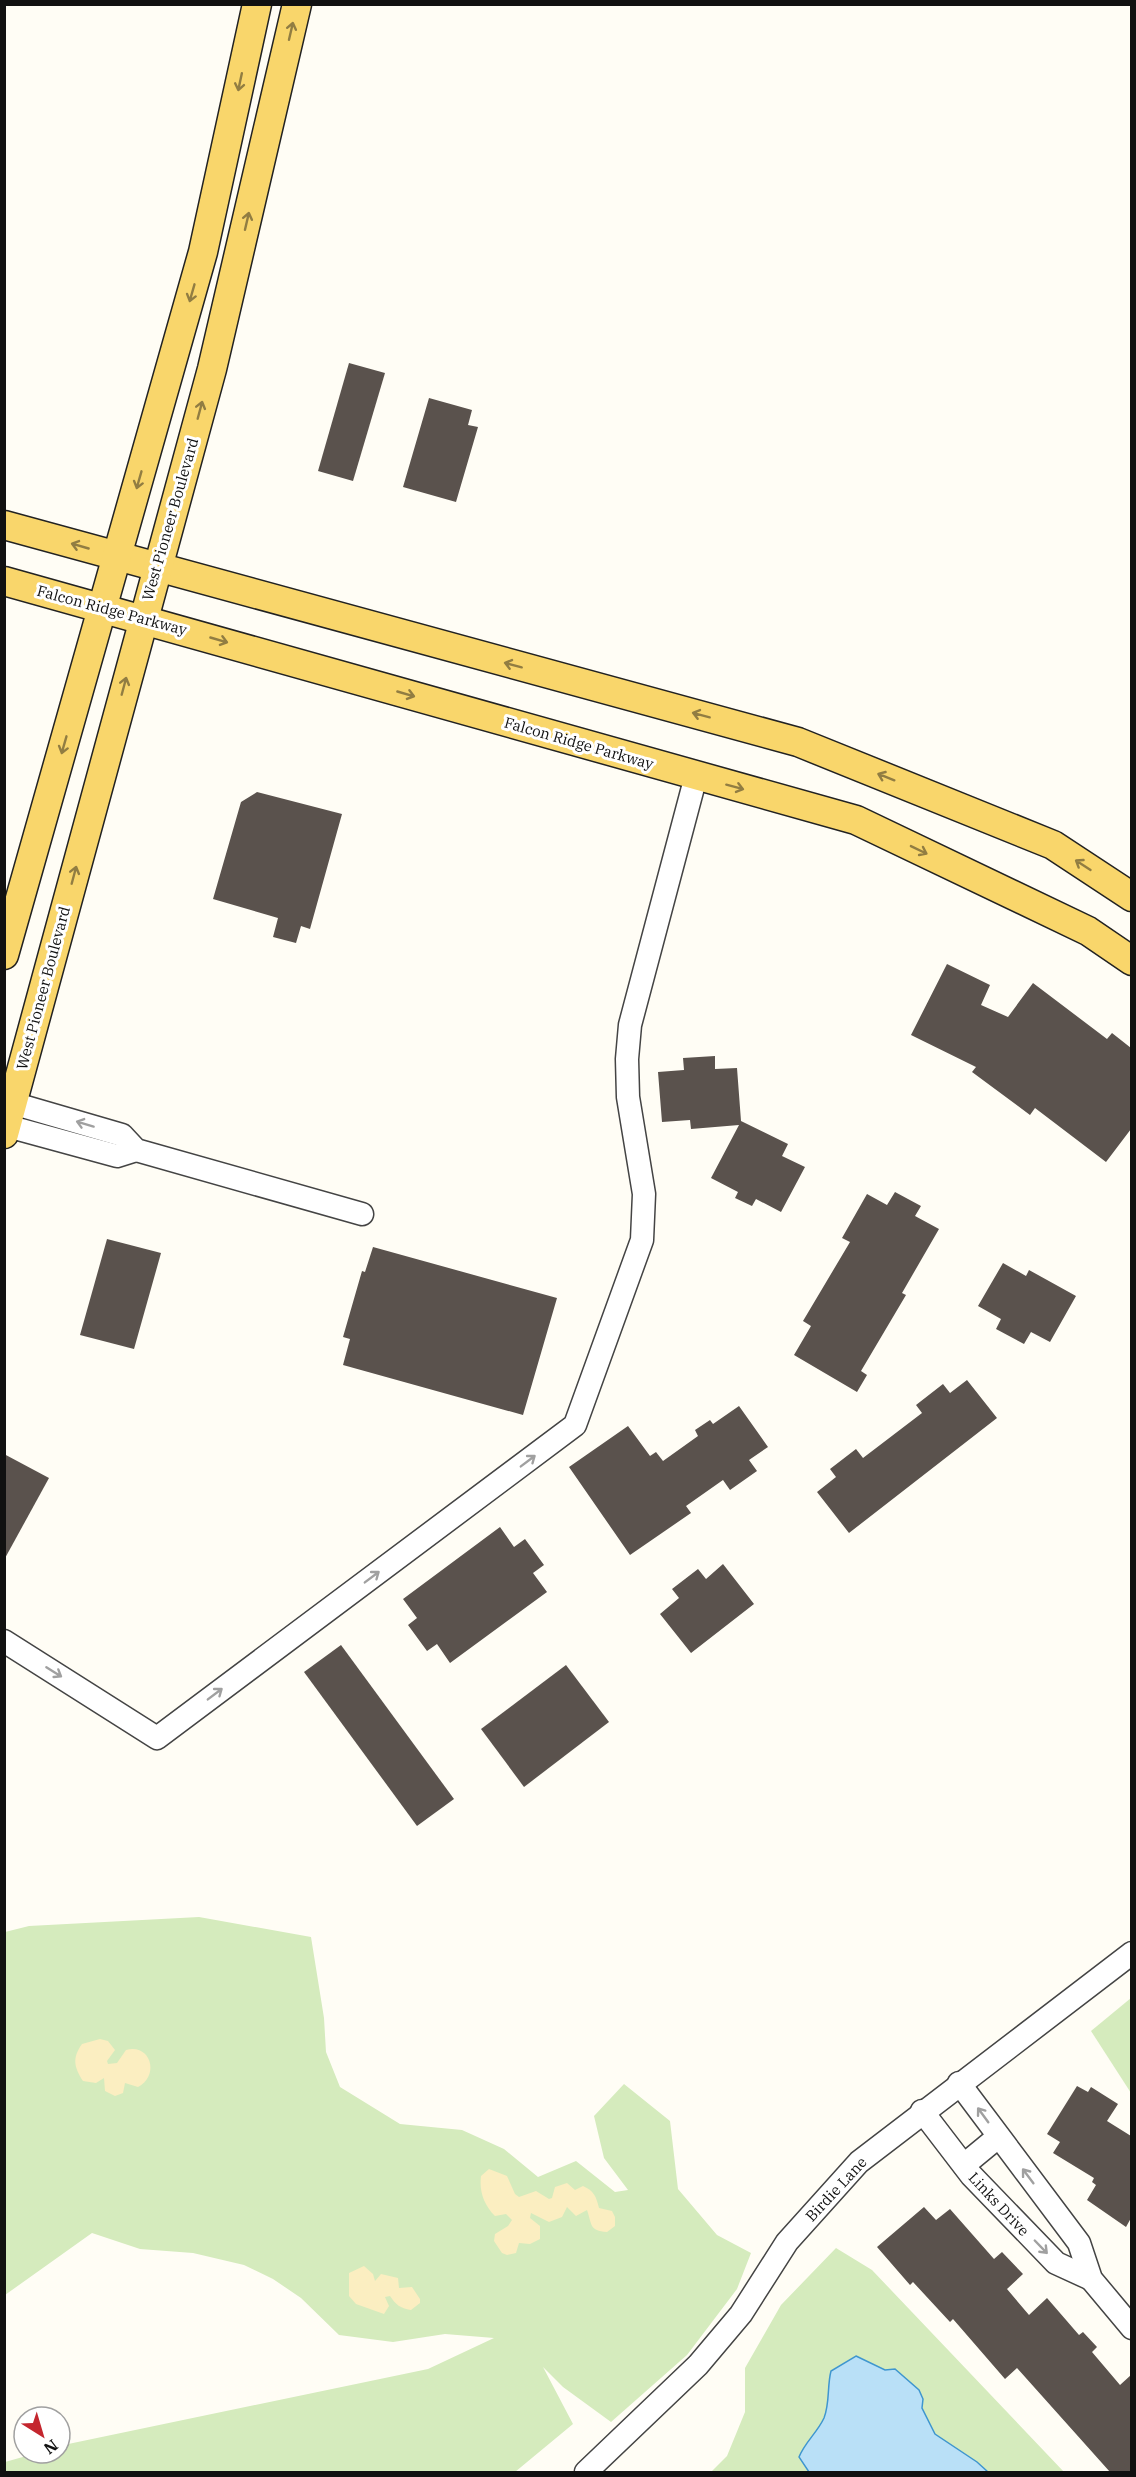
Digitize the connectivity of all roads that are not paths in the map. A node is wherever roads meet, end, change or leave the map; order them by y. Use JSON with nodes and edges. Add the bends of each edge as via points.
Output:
{"nodes":[{"id":1,"x":257,"y":4,"type":"edge"},
{"id":2,"x":297,"y":4,"type":"edge"},
{"id":3,"x":214,"y":199,"type":"junction"},
{"id":4,"x":231,"y":288,"type":"junction"},
{"id":5,"x":4,"y":525,"type":"edge"},
{"id":6,"x":117,"y":557,"type":"junction"},
{"id":7,"x":156,"y":568,"type":"junction"},
{"id":8,"x":4,"y":581,"type":"edge"},
{"id":9,"x":104,"y":608,"type":"junction"},
{"id":10,"x":142,"y":619,"type":"junction"},
{"id":11,"x":696,"y":776,"type":"junction"},
{"id":12,"x":1131,"y":897,"type":"edge"},
{"id":13,"x":4,"y":955,"type":"edge"},
{"id":14,"x":1131,"y":961,"type":"edge"},
{"id":15,"x":8,"y":1121,"type":"edge"},
{"id":16,"x":362,"y":1214,"type":"dead end"},
{"id":17,"x":4,"y":1641,"type":"edge"},
{"id":18,"x":1131,"y":1953,"type":"edge"},
{"id":19,"x":959,"y":2083,"type":"junction"},
{"id":20,"x":922,"y":2111,"type":"junction"},
{"id":21,"x":998,"y":2137,"type":"junction"},
{"id":22,"x":964,"y":2165,"type":"junction"},
{"id":23,"x":1091,"y":2279,"type":"junction"},
{"id":24,"x":1131,"y":2328,"type":"edge"},
{"id":25,"x":586,"y":2472,"type":"edge"}],
"edges":[{"from":1,"to":3,"type":"main road","one_way":true},
{"from":4,"to":2,"type":"main road","name":"West Pioneer Boulevard","one_way":true},
{"from":3,"to":4,"type":"main road","via":[[215,275],[222,285]]},
{"from":3,"to":6,"type":"main road","one_way":true,"via":[[203,252]]},
{"from":7,"to":4,"type":"main road","name":"West Pioneer Boulevard","one_way":true},
{"from":6,"to":5,"type":"main road","one_way":true},
{"from":6,"to":7,"type":"main road"},
{"from":6,"to":9,"type":"main road"},
{"from":7,"to":10,"type":"main road","name":"West Pioneer Boulevard"},
{"from":12,"to":7,"type":"main road","one_way":true,"via":[[1053,845],[798,742]]},
{"from":8,"to":9,"type":"main road","name":"Falcon Ridge Parkway"},
{"from":9,"to":10,"type":"main road","name":"Falcon Ridge Parkway"},
{"from":9,"to":13,"type":"main road","one_way":true},
{"from":10,"to":11,"type":"main road","name":"Falcon Ridge Parkway","one_way":true},
{"from":15,"to":10,"type":"main road","name":"West Pioneer Boulevard","one_way":true},
{"from":11,"to":14,"type":"main road","name":"Falcon Ridge Parkway","one_way":true,"via":[[856,820],[1088,931]]},
{"from":17,"to":11,"type":"street","one_way":true,"via":[[157,1738],[575,1425],[642,1240],[644,1194],[628,1097],[630,1025]]},
{"from":15,"to":16,"type":"street","via":[[117,1156],[136,1150]]},
{"from":18,"to":19,"type":"street","name":"Birdie Lane"},
{"from":19,"to":20,"type":"street","name":"Birdie Lane"},
{"from":21,"to":19,"type":"street","name":"Links Drive","one_way":true},
{"from":20,"to":22,"type":"street","name":"Links Drive"},
{"from":20,"to":25,"type":"street","name":"Birdie Lane","via":[[859,2162],[787,2242],[741,2314],[698,2365]]},
{"from":21,"to":22,"type":"street"},
{"from":23,"to":21,"type":"street","name":"Links Drive","one_way":true,"via":[[1079,2243]]},
{"from":22,"to":23,"type":"street","name":"Links Drive","one_way":true,"via":[[1056,2264]]},
{"from":23,"to":24,"type":"street","name":"Links Drive"}]}
